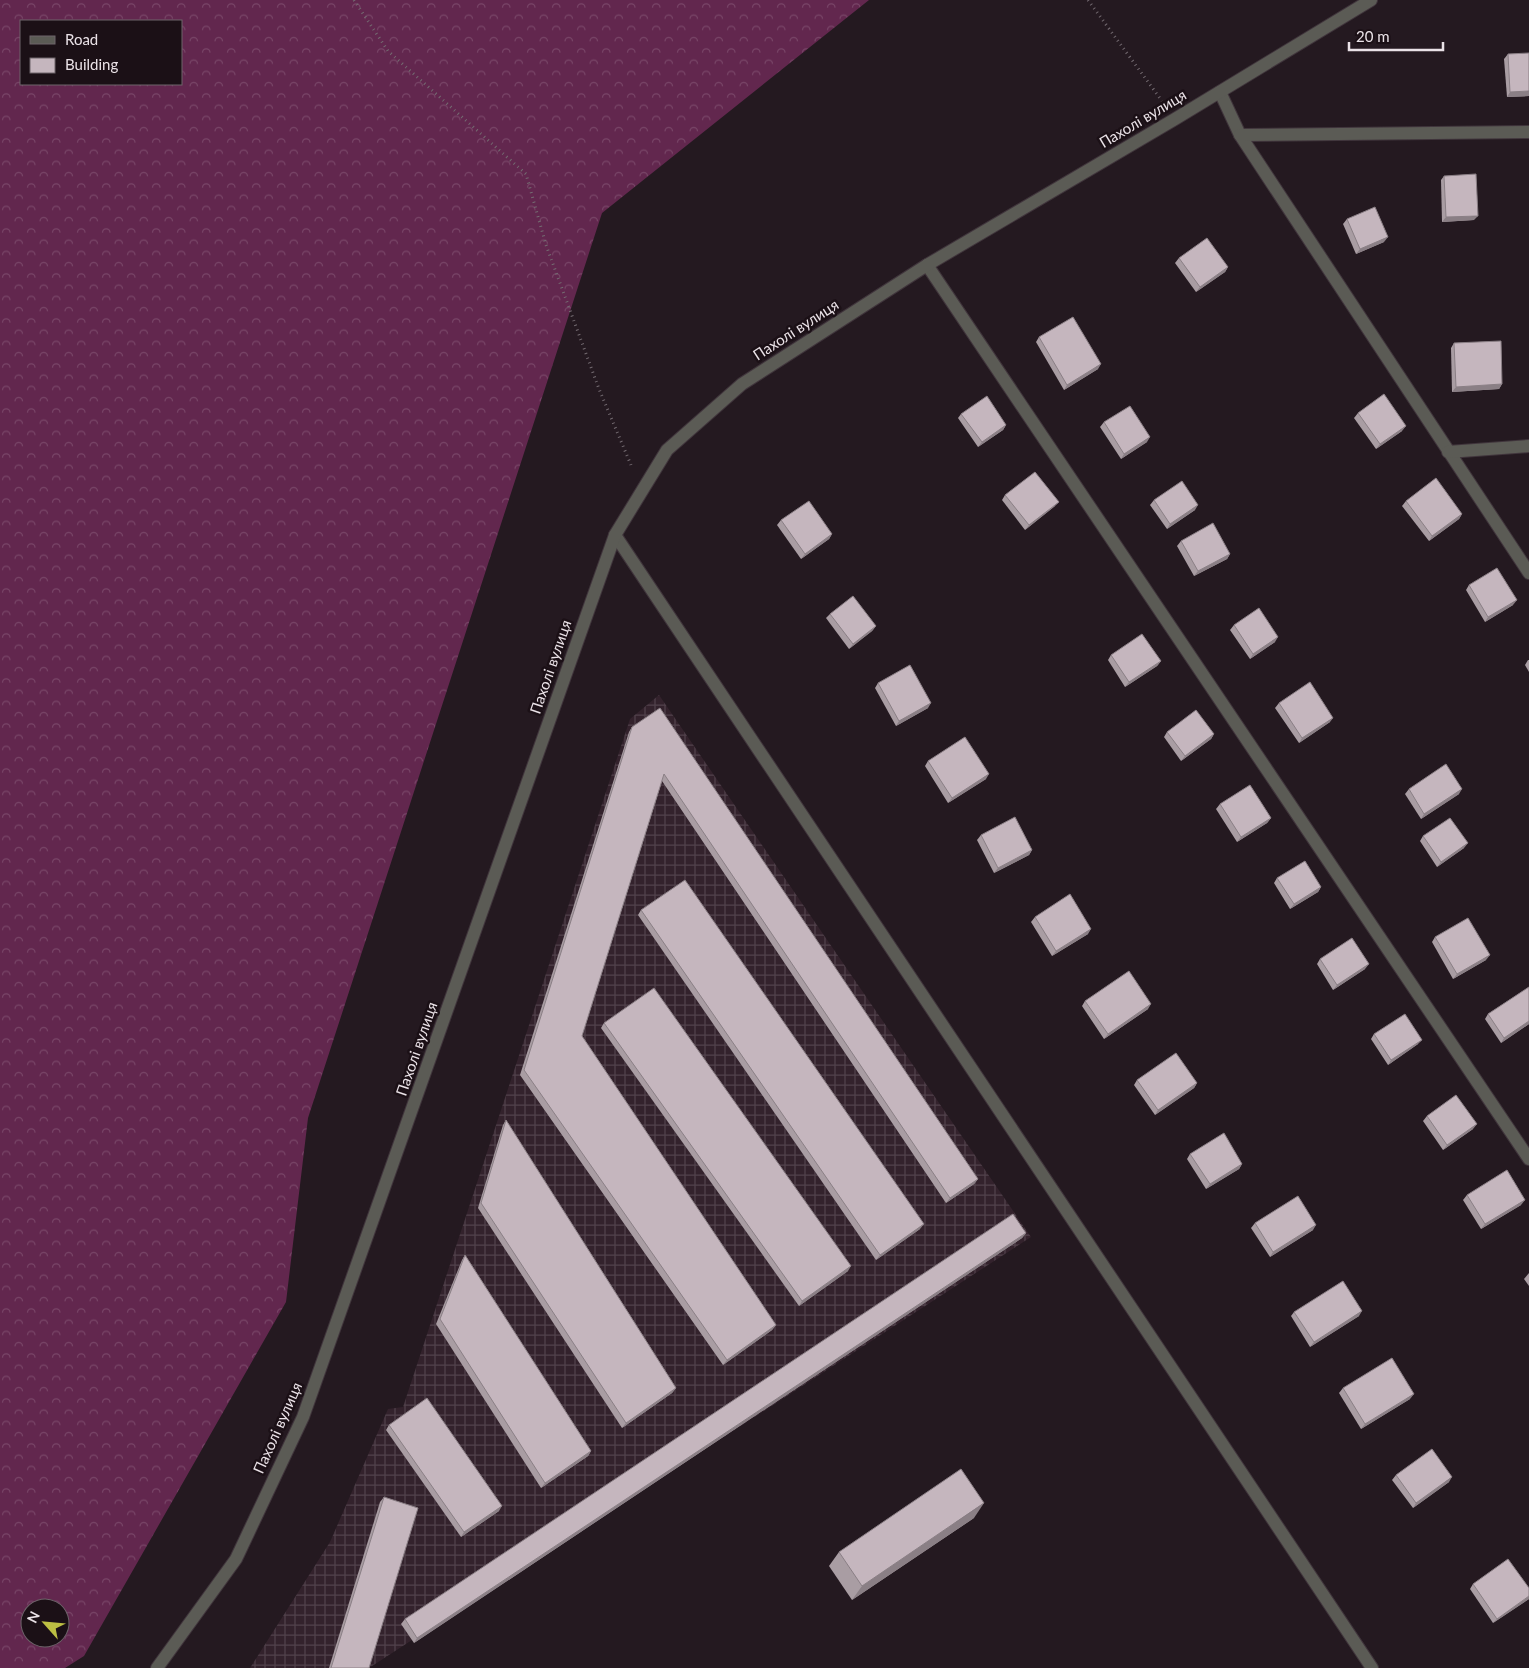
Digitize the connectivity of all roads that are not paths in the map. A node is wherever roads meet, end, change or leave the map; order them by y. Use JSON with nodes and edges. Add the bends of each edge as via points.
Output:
{"nodes":[{"id":1,"x":1371,"y":0,"type":"edge"},
{"id":2,"x":1220,"y":92,"type":"junction"},
{"id":3,"x":1529,"y":132,"type":"edge"},
{"id":4,"x":1240,"y":135,"type":"junction"},
{"id":5,"x":928,"y":265,"type":"junction"},
{"id":6,"x":1529,"y":446,"type":"edge"},
{"id":7,"x":1448,"y":452,"type":"junction"},
{"id":8,"x":615,"y":535,"type":"junction"},
{"id":9,"x":1529,"y":573,"type":"edge"},
{"id":10,"x":1529,"y":1159,"type":"edge"},
{"id":11,"x":157,"y":1668,"type":"edge"},
{"id":12,"x":1372,"y":1668,"type":"edge"}],
"edges":[{"from":1,"to":2,"type":"street","name":"Пахолі вулиця"},
{"from":2,"to":4,"type":"street"},
{"from":2,"to":5,"type":"street","name":"Пахолі вулиця"},
{"from":3,"to":4,"type":"street"},
{"from":4,"to":7,"type":"street"},
{"from":5,"to":8,"type":"street","name":"Пахолі вулиця","via":[[742,384],[667,450]]},
{"from":5,"to":10,"type":"street"},
{"from":6,"to":7,"type":"street"},
{"from":7,"to":9,"type":"street"},
{"from":8,"to":11,"type":"street","name":"Пахолі вулиця","via":[[304,1417],[236,1559]]},
{"from":8,"to":12,"type":"street"}]}
